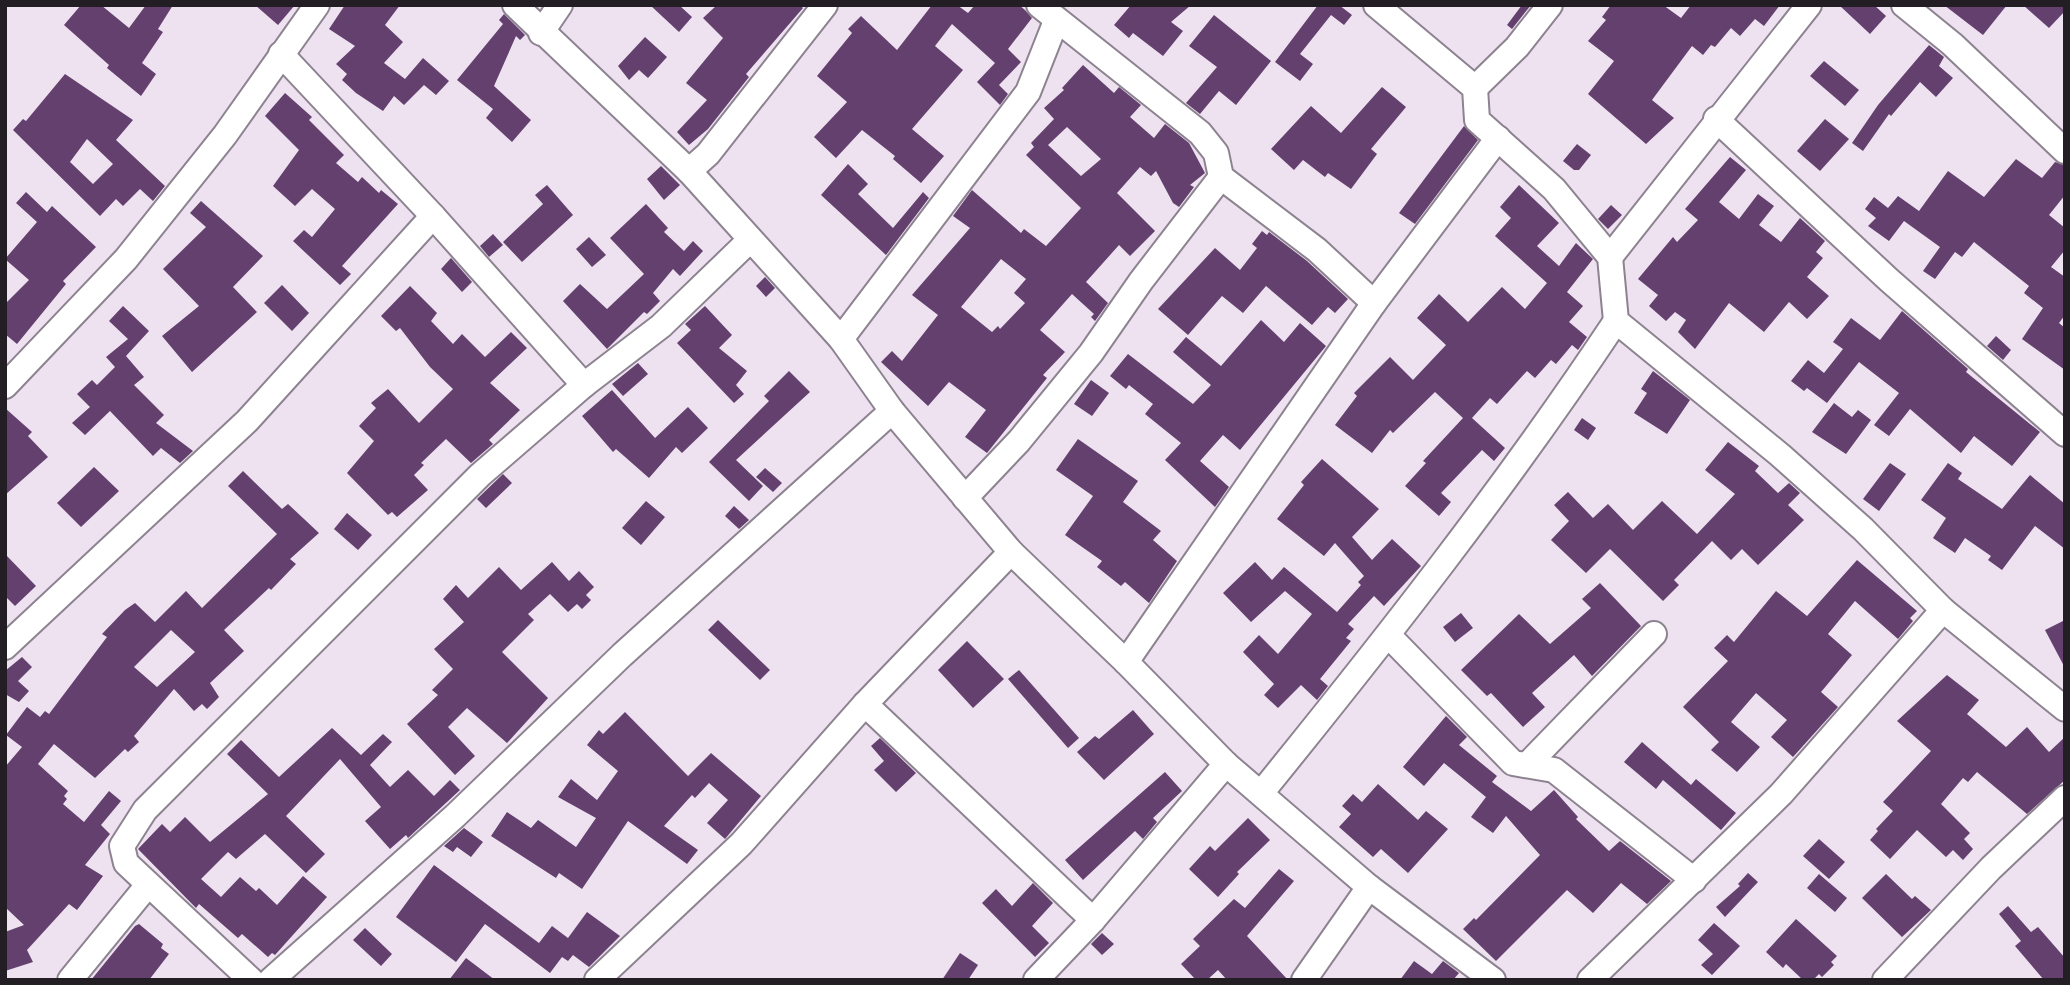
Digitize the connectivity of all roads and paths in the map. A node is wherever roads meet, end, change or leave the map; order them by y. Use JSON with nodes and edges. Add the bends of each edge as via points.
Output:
{"nodes":[{"id":1,"x":317,"y":5,"type":"edge"},
{"id":2,"x":515,"y":5,"type":"edge"},
{"id":3,"x":560,"y":5,"type":"edge"},
{"id":4,"x":825,"y":5,"type":"edge"},
{"id":5,"x":1376,"y":5,"type":"edge"},
{"id":6,"x":1550,"y":5,"type":"edge"},
{"id":7,"x":1809,"y":5,"type":"edge"},
{"id":8,"x":1904,"y":5,"type":"edge"},
{"id":9,"x":1048,"y":13,"type":"edge"},
{"id":10,"x":541,"y":33,"type":"junction"},
{"id":11,"x":281,"y":54,"type":"junction"},
{"id":12,"x":1475,"y":88,"type":"junction"},
{"id":13,"x":1716,"y":119,"type":"junction"},
{"id":14,"x":1498,"y":138,"type":"junction"},
{"id":15,"x":2065,"y":150,"type":"edge"},
{"id":16,"x":689,"y":172,"type":"junction"},
{"id":17,"x":1222,"y":177,"type":"junction"},
{"id":18,"x":433,"y":216,"type":"junction"},
{"id":19,"x":750,"y":240,"type":"junction"},
{"id":20,"x":1610,"y":257,"type":"junction"},
{"id":21,"x":1374,"y":303,"type":"junction"},
{"id":22,"x":1616,"y":321,"type":"junction"},
{"id":23,"x":841,"y":339,"type":"junction"},
{"id":24,"x":584,"y":385,"type":"junction"},
{"id":25,"x":5,"y":386,"type":"edge"},
{"id":26,"x":892,"y":411,"type":"junction"},
{"id":27,"x":2065,"y":434,"type":"edge"},
{"id":28,"x":965,"y":498,"type":"junction"},
{"id":29,"x":1010,"y":552,"type":"junction"},
{"id":30,"x":1943,"y":610,"type":"junction"},
{"id":31,"x":1654,"y":634,"type":"dead end"},
{"id":32,"x":1389,"y":636,"type":"junction"},
{"id":33,"x":5,"y":647,"type":"edge"},
{"id":34,"x":1126,"y":662,"type":"junction"},
{"id":35,"x":865,"y":704,"type":"junction"},
{"id":36,"x":2065,"y":709,"type":"edge"},
{"id":37,"x":1226,"y":764,"type":"junction"},
{"id":38,"x":1527,"y":765,"type":"junction"},
{"id":39,"x":1262,"y":792,"type":"junction"},
{"id":40,"x":2065,"y":798,"type":"edge"},
{"id":41,"x":1694,"y":880,"type":"junction"},
{"id":42,"x":147,"y":886,"type":"junction"},
{"id":43,"x":1369,"y":887,"type":"junction"},
{"id":44,"x":1093,"y":920,"type":"junction"},
{"id":45,"x":70,"y":980,"type":"edge"},
{"id":46,"x":251,"y":980,"type":"edge"},
{"id":47,"x":271,"y":980,"type":"edge"},
{"id":48,"x":597,"y":980,"type":"edge"},
{"id":49,"x":1036,"y":980,"type":"edge"},
{"id":50,"x":1304,"y":980,"type":"edge"},
{"id":51,"x":1493,"y":980,"type":"edge"},
{"id":52,"x":1590,"y":980,"type":"edge"},
{"id":53,"x":1885,"y":980,"type":"edge"}],
"edges":[{"from":1,"to":11,"type":"street"},
{"from":2,"to":10,"type":"street"},
{"from":3,"to":10,"type":"street"},
{"from":4,"to":16,"type":"street"},
{"from":5,"to":12,"type":"street"},
{"from":6,"to":12,"type":"street","via":[[1517,47]]},
{"from":7,"to":13,"type":"street"},
{"from":8,"to":15,"type":"street"},
{"from":9,"to":17,"type":"street","via":[[1200,134],[1216,153]]},
{"from":9,"to":23,"type":"street","via":[[1028,92]]},
{"from":10,"to":16,"type":"street"},
{"from":11,"to":18,"type":"street"},
{"from":11,"to":25,"type":"street","via":[[225,135],[126,259]]},
{"from":12,"to":14,"type":"street","via":[[1477,120]]},
{"from":13,"to":20,"type":"street"},
{"from":13,"to":27,"type":"street","via":[[1889,280]]},
{"from":14,"to":20,"type":"street","via":[[1554,189]]},
{"from":14,"to":21,"type":"street"},
{"from":16,"to":19,"type":"street"},
{"from":17,"to":21,"type":"street","via":[[1317,250]]},
{"from":17,"to":28,"type":"street","via":[[1091,353]]},
{"from":18,"to":24,"type":"street"},
{"from":18,"to":33,"type":"street","via":[[247,421]]},
{"from":19,"to":23,"type":"street"},
{"from":19,"to":24,"type":"street","via":[[661,326]]},
{"from":20,"to":22,"type":"street"},
{"from":21,"to":34,"type":"street"},
{"from":22,"to":30,"type":"street","via":[[1780,455]]},
{"from":22,"to":32,"type":"street","via":[[1545,427]]},
{"from":23,"to":26,"type":"street"},
{"from":24,"to":42,"type":"street","via":[[480,475],[145,810],[122,846],[125,863]]},
{"from":26,"to":28,"type":"street"},
{"from":26,"to":47,"type":"street"},
{"from":28,"to":29,"type":"street"},
{"from":29,"to":34,"type":"street"},
{"from":29,"to":35,"type":"street"},
{"from":30,"to":36,"type":"street"},
{"from":30,"to":41,"type":"street","via":[[1781,794]]},
{"from":31,"to":38,"type":"street"},
{"from":32,"to":38,"type":"street","via":[[1499,751],[1513,763]]},
{"from":32,"to":39,"type":"street"},
{"from":34,"to":37,"type":"street"},
{"from":35,"to":44,"type":"street"},
{"from":35,"to":48,"type":"street","via":[[741,844]]},
{"from":37,"to":39,"type":"street"},
{"from":37,"to":44,"type":"street"},
{"from":38,"to":41,"type":"street","via":[[1554,770]]},
{"from":39,"to":43,"type":"street"},
{"from":40,"to":53,"type":"street"},
{"from":41,"to":52,"type":"street"},
{"from":42,"to":45,"type":"street"},
{"from":42,"to":46,"type":"street"},
{"from":43,"to":50,"type":"street"},
{"from":43,"to":51,"type":"street"},
{"from":44,"to":49,"type":"street"}]}
